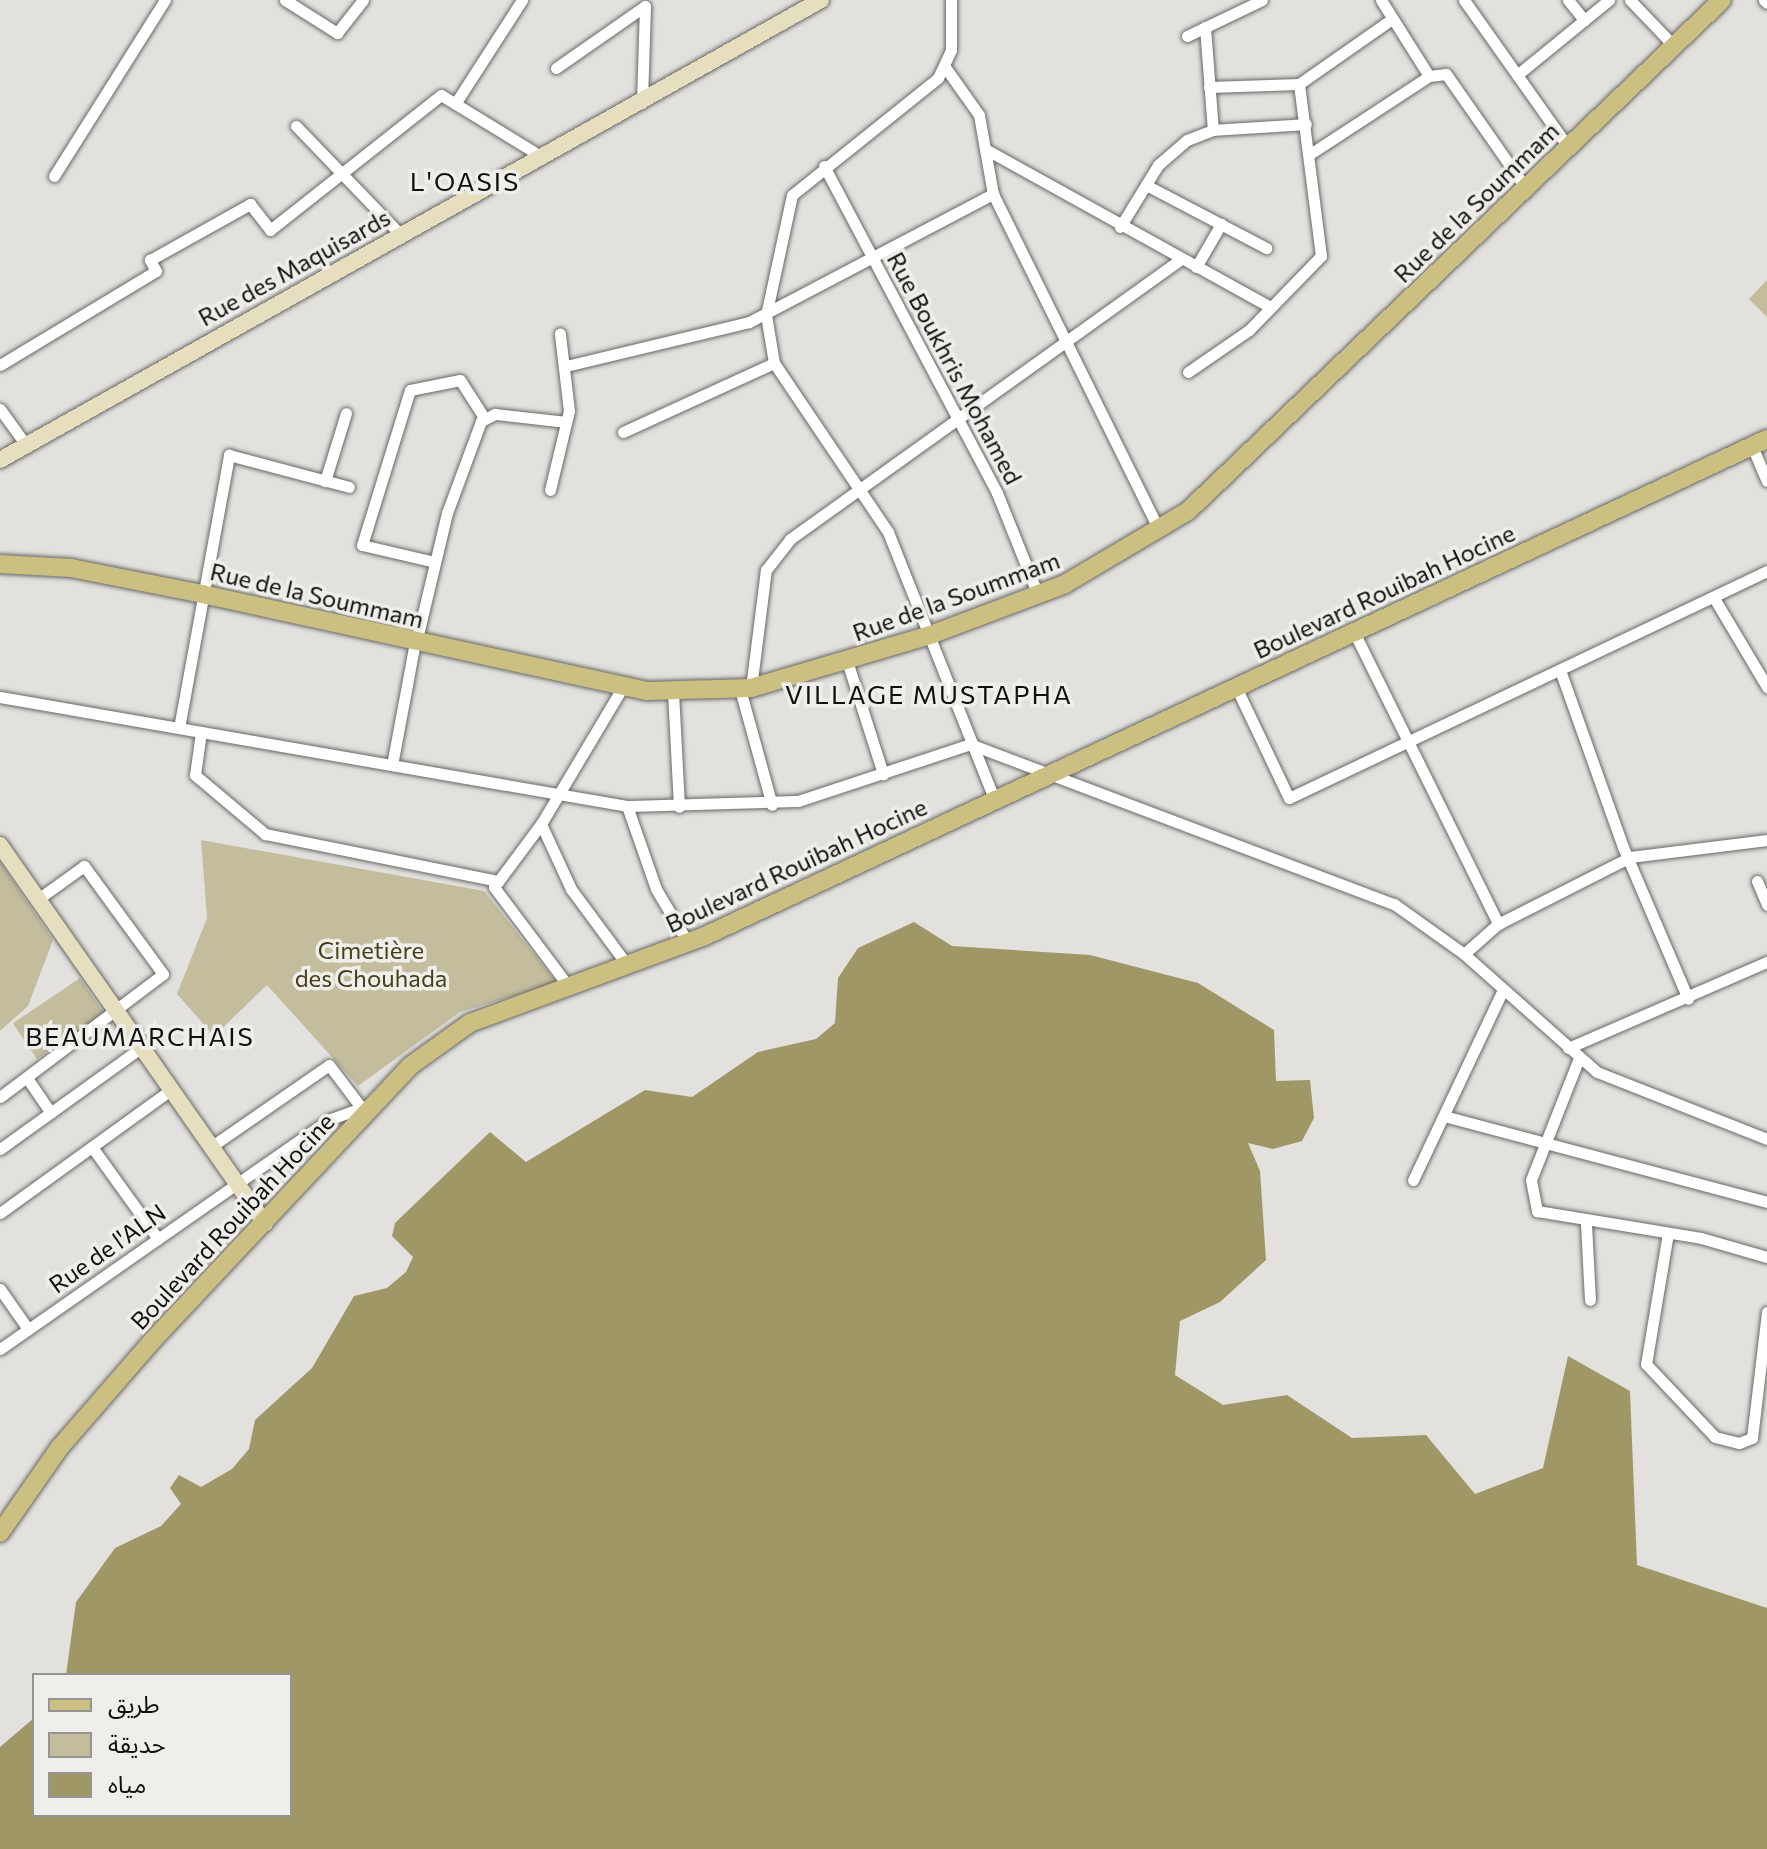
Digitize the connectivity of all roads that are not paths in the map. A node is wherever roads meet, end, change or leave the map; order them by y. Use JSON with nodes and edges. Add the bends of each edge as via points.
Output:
{"nodes":[{"id":1,"x":165,"y":0,"type":"edge"},
{"id":2,"x":285,"y":0,"type":"edge"},
{"id":3,"x":363,"y":0,"type":"edge"},
{"id":4,"x":522,"y":0,"type":"edge"},
{"id":5,"x":821,"y":0,"type":"edge"},
{"id":6,"x":951,"y":0,"type":"edge"},
{"id":7,"x":1262,"y":0,"type":"edge"},
{"id":8,"x":1381,"y":0,"type":"edge"},
{"id":9,"x":1464,"y":0,"type":"edge"},
{"id":10,"x":1568,"y":0,"type":"edge"},
{"id":11,"x":1609,"y":0,"type":"edge"},
{"id":12,"x":1630,"y":0,"type":"edge"},
{"id":13,"x":1722,"y":0,"type":"edge"},
{"id":14,"x":1644,"y":3,"type":"edge"},
{"id":15,"x":1392,"y":19,"type":"junction"},
{"id":16,"x":1584,"y":20,"type":"junction"},
{"id":17,"x":1205,"y":27,"type":"junction"},
{"id":18,"x":1187,"y":36,"type":"dead end"},
{"id":19,"x":1674,"y":46,"type":"junction"},
{"id":20,"x":945,"y":67,"type":"junction"},
{"id":21,"x":556,"y":68,"type":"dead end"},
{"id":22,"x":1517,"y":75,"type":"junction"},
{"id":23,"x":1429,"y":76,"type":"junction"},
{"id":24,"x":1299,"y":84,"type":"junction"},
{"id":25,"x":1209,"y":87,"type":"junction"},
{"id":26,"x":642,"y":103,"type":"junction"},
{"id":27,"x":455,"y":104,"type":"junction"},
{"id":28,"x":1306,"y":124,"type":"junction"},
{"id":29,"x":296,"y":126,"type":"dead end"},
{"id":30,"x":1213,"y":130,"type":"junction"},
{"id":31,"x":1568,"y":147,"type":"junction"},
{"id":32,"x":987,"y":150,"type":"junction"},
{"id":33,"x":1310,"y":154,"type":"junction"},
{"id":34,"x":542,"y":157,"type":"junction"},
{"id":35,"x":824,"y":166,"type":"junction"},
{"id":36,"x":341,"y":170,"type":"junction"},
{"id":37,"x":54,"y":176,"type":"dead end"},
{"id":38,"x":1146,"y":185,"type":"junction"},
{"id":39,"x":1525,"y":187,"type":"junction"},
{"id":40,"x":993,"y":194,"type":"junction"},
{"id":41,"x":1221,"y":224,"type":"junction"},
{"id":42,"x":1120,"y":227,"type":"junction"},
{"id":43,"x":401,"y":235,"type":"junction"},
{"id":44,"x":1266,"y":248,"type":"dead end"},
{"id":45,"x":873,"y":259,"type":"junction"},
{"id":46,"x":1181,"y":259,"type":"junction"},
{"id":47,"x":1196,"y":267,"type":"junction"},
{"id":48,"x":1268,"y":306,"type":"junction"},
{"id":49,"x":766,"y":315,"type":"junction"},
{"id":50,"x":560,"y":334,"type":"dead end"},
{"id":51,"x":1065,"y":340,"type":"junction"},
{"id":52,"x":774,"y":363,"type":"junction"},
{"id":53,"x":0,"y":365,"type":"edge"},
{"id":54,"x":566,"y":366,"type":"junction"},
{"id":55,"x":1188,"y":372,"type":"dead end"},
{"id":56,"x":0,"y":409,"type":"edge"},
{"id":57,"x":346,"y":413,"type":"dead end"},
{"id":58,"x":956,"y":415,"type":"junction"},
{"id":59,"x":485,"y":419,"type":"junction"},
{"id":60,"x":566,"y":422,"type":"junction"},
{"id":61,"x":623,"y":432,"type":"dead end"},
{"id":62,"x":1760,"y":443,"type":"edge"},
{"id":63,"x":26,"y":445,"type":"junction"},
{"id":64,"x":0,"y":460,"type":"edge"},
{"id":65,"x":325,"y":481,"type":"junction"},
{"id":66,"x":1767,"y":481,"type":"edge"},
{"id":67,"x":859,"y":484,"type":"junction"},
{"id":68,"x":349,"y":487,"type":"dead end"},
{"id":69,"x":550,"y":490,"type":"dead end"},
{"id":70,"x":1159,"y":530,"type":"junction"},
{"id":71,"x":435,"y":562,"type":"junction"},
{"id":72,"x":0,"y":564,"type":"edge"},
{"id":73,"x":1767,"y":571,"type":"edge"},
{"id":74,"x":202,"y":594,"type":"junction"},
{"id":75,"x":1038,"y":595,"type":"junction"},
{"id":76,"x":1714,"y":598,"type":"junction"},
{"id":77,"x":1354,"y":632,"type":"junction"},
{"id":78,"x":933,"y":634,"type":"junction"},
{"id":79,"x":416,"y":642,"type":"junction"},
{"id":80,"x":847,"y":661,"type":"junction"},
{"id":81,"x":1560,"y":670,"type":"junction"},
{"id":82,"x":1236,"y":687,"type":"junction"},
{"id":83,"x":1767,"y":687,"type":"edge"},
{"id":84,"x":622,"y":688,"type":"junction"},
{"id":85,"x":746,"y":689,"type":"junction"},
{"id":86,"x":673,"y":692,"type":"junction"},
{"id":87,"x":0,"y":697,"type":"edge"},
{"id":88,"x":179,"y":728,"type":"junction"},
{"id":89,"x":201,"y":732,"type":"junction"},
{"id":90,"x":1407,"y":741,"type":"junction"},
{"id":91,"x":970,"y":744,"type":"junction"},
{"id":92,"x":392,"y":765,"type":"junction"},
{"id":93,"x":883,"y":774,"type":"junction"},
{"id":94,"x":1042,"y":776,"type":"junction"},
{"id":95,"x":560,"y":793,"type":"junction"},
{"id":96,"x":994,"y":799,"type":"junction"},
{"id":97,"x":772,"y":805,"type":"junction"},
{"id":98,"x":627,"y":806,"type":"junction"},
{"id":99,"x":679,"y":807,"type":"junction"},
{"id":100,"x":541,"y":824,"type":"junction"},
{"id":101,"x":1767,"y":840,"type":"edge"},
{"id":102,"x":0,"y":845,"type":"edge"},
{"id":103,"x":1630,"y":857,"type":"junction"},
{"id":104,"x":498,"y":881,"type":"junction"},
{"id":105,"x":1757,"y":881,"type":"dead end"},
{"id":106,"x":38,"y":899,"type":"junction"},
{"id":107,"x":1767,"y":905,"type":"edge"},
{"id":108,"x":1498,"y":924,"type":"junction"},
{"id":109,"x":688,"y":943,"type":"junction"},
{"id":110,"x":1464,"y":954,"type":"junction"},
{"id":111,"x":1767,"y":962,"type":"edge"},
{"id":112,"x":628,"y":966,"type":"junction"},
{"id":113,"x":569,"y":987,"type":"junction"},
{"id":114,"x":1503,"y":990,"type":"junction"},
{"id":115,"x":1688,"y":999,"type":"junction"},
{"id":116,"x":117,"y":1014,"type":"junction"},
{"id":117,"x":142,"y":1047,"type":"junction"},
{"id":118,"x":1568,"y":1048,"type":"junction"},
{"id":119,"x":1579,"y":1058,"type":"junction"},
{"id":120,"x":27,"y":1078,"type":"junction"},
{"id":121,"x":172,"y":1089,"type":"junction"},
{"id":122,"x":0,"y":1097,"type":"edge"},
{"id":123,"x":368,"y":1104,"type":"junction"},
{"id":124,"x":51,"y":1113,"type":"junction"},
{"id":125,"x":1444,"y":1116,"type":"junction"},
{"id":126,"x":1767,"y":1139,"type":"edge"},
{"id":127,"x":1544,"y":1145,"type":"junction"},
{"id":128,"x":212,"y":1146,"type":"junction"},
{"id":129,"x":92,"y":1147,"type":"junction"},
{"id":130,"x":0,"y":1149,"type":"edge"},
{"id":131,"x":1413,"y":1180,"type":"dead end"},
{"id":132,"x":238,"y":1183,"type":"junction"},
{"id":133,"x":1767,"y":1202,"type":"edge"},
{"id":134,"x":0,"y":1213,"type":"edge"},
{"id":135,"x":265,"y":1223,"type":"junction"},
{"id":136,"x":1586,"y":1224,"type":"junction"},
{"id":137,"x":1668,"y":1233,"type":"junction"},
{"id":138,"x":158,"y":1239,"type":"junction"},
{"id":139,"x":1767,"y":1257,"type":"edge"},
{"id":140,"x":0,"y":1289,"type":"edge"},
{"id":141,"x":1590,"y":1300,"type":"dead end"},
{"id":142,"x":1767,"y":1312,"type":"edge"},
{"id":143,"x":28,"y":1329,"type":"junction"},
{"id":144,"x":0,"y":1349,"type":"edge"},
{"id":145,"x":0,"y":1533,"type":"edge"}],
"edges":[{"from":1,"to":37,"type":"street"},
{"from":2,"to":3,"type":"street","via":[[337,33]]},
{"from":4,"to":27,"type":"street"},
{"from":5,"to":26,"type":"main road","name":"Rue des Maquisards"},
{"from":6,"to":20,"type":"street"},
{"from":7,"to":17,"type":"street"},
{"from":8,"to":15,"type":"street"},
{"from":9,"to":22,"type":"street"},
{"from":10,"to":16,"type":"street"},
{"from":11,"to":16,"type":"street"},
{"from":12,"to":14,"type":"street"},
{"from":13,"to":19,"type":"main road","name":"Rue de la Soummam"},
{"from":14,"to":19,"type":"street"},
{"from":15,"to":23,"type":"street"},
{"from":15,"to":24,"type":"street"},
{"from":16,"to":22,"type":"street"},
{"from":17,"to":18,"type":"street"},
{"from":17,"to":25,"type":"street"},
{"from":19,"to":31,"type":"main road","name":"Rue de la Soummam"},
{"from":20,"to":32,"type":"street","via":[[979,115]]},
{"from":20,"to":35,"type":"street","via":[[912,103]]},
{"from":21,"to":26,"type":"street","via":[[645,6]]},
{"from":22,"to":31,"type":"street"},
{"from":23,"to":33,"type":"street"},
{"from":23,"to":39,"type":"street","via":[[1446,74]]},
{"from":24,"to":25,"type":"street"},
{"from":24,"to":28,"type":"street"},
{"from":25,"to":30,"type":"street"},
{"from":26,"to":34,"type":"main road","name":"Rue des Maquisards"},
{"from":27,"to":34,"type":"street"},
{"from":27,"to":36,"type":"street","via":[[441,95]]},
{"from":28,"to":30,"type":"street"},
{"from":28,"to":33,"type":"street"},
{"from":29,"to":36,"type":"street"},
{"from":30,"to":38,"type":"street","via":[[1178,145]]},
{"from":31,"to":39,"type":"main road","name":"Rue de la Soummam"},
{"from":32,"to":40,"type":"street"},
{"from":32,"to":42,"type":"street"},
{"from":33,"to":48,"type":"street","via":[[1321,256]]},
{"from":34,"to":43,"type":"main road","name":"Rue des Maquisards"},
{"from":35,"to":45,"type":"street","name":"Rue Boukhris Mohamed"},
{"from":35,"to":49,"type":"street","via":[[788,202]]},
{"from":36,"to":43,"type":"street"},
{"from":36,"to":53,"type":"street","via":[[270,230],[250,204],[213,223],[150,260],[156,271]]},
{"from":38,"to":41,"type":"street"},
{"from":38,"to":42,"type":"street"},
{"from":39,"to":70,"type":"main road","name":"Rue de la Soummam","via":[[1227,478]]},
{"from":40,"to":45,"type":"street"},
{"from":40,"to":51,"type":"street"},
{"from":41,"to":44,"type":"street"},
{"from":41,"to":47,"type":"street"},
{"from":42,"to":46,"type":"street"},
{"from":43,"to":63,"type":"main road","name":"Rue des Maquisards"},
{"from":45,"to":49,"type":"street"},
{"from":45,"to":58,"type":"street","name":"Rue Boukhris Mohamed"},
{"from":46,"to":47,"type":"street"},
{"from":46,"to":51,"type":"street"},
{"from":47,"to":48,"type":"street"},
{"from":48,"to":55,"type":"street","via":[[1249,330]]},
{"from":49,"to":52,"type":"street"},
{"from":49,"to":54,"type":"street"},
{"from":50,"to":54,"type":"street"},
{"from":51,"to":58,"type":"street"},
{"from":51,"to":70,"type":"street"},
{"from":52,"to":61,"type":"street"},
{"from":52,"to":67,"type":"street"},
{"from":54,"to":60,"type":"street"},
{"from":56,"to":63,"type":"street"},
{"from":57,"to":65,"type":"street"},
{"from":58,"to":67,"type":"street"},
{"from":58,"to":75,"type":"street","name":"Rue Boukhris Mohamed"},
{"from":59,"to":60,"type":"street"},
{"from":59,"to":71,"type":"street"},
{"from":59,"to":71,"type":"street","via":[[460,380],[410,390],[362,545]]},
{"from":60,"to":69,"type":"street"},
{"from":62,"to":66,"type":"street"},
{"from":62,"to":77,"type":"main road","name":"Boulevard Rouibah Hocine"},
{"from":63,"to":64,"type":"main road","name":"Rue des Maquisards"},
{"from":65,"to":68,"type":"street"},
{"from":65,"to":74,"type":"street","via":[[229,455]]},
{"from":67,"to":78,"type":"street"},
{"from":67,"to":85,"type":"street","via":[[797,532],[766,570]]},
{"from":70,"to":75,"type":"main road","name":"Rue de la Soummam"},
{"from":71,"to":79,"type":"street"},
{"from":72,"to":74,"type":"main road","name":"Rue de la Soummam","via":[[71,568]]},
{"from":73,"to":76,"type":"street"},
{"from":74,"to":79,"type":"main road","name":"Rue de la Soummam"},
{"from":74,"to":88,"type":"street"},
{"from":75,"to":78,"type":"main road","name":"Rue de la Soummam"},
{"from":76,"to":81,"type":"street"},
{"from":76,"to":83,"type":"street"},
{"from":77,"to":82,"type":"main road","name":"Boulevard Rouibah Hocine"},
{"from":77,"to":90,"type":"street"},
{"from":78,"to":80,"type":"main road","name":"Rue de la Soummam"},
{"from":78,"to":91,"type":"street"},
{"from":79,"to":84,"type":"main road","name":"Rue de la Soummam"},
{"from":79,"to":92,"type":"street"},
{"from":80,"to":85,"type":"main road","name":"Rue de la Soummam"},
{"from":80,"to":93,"type":"street"},
{"from":81,"to":90,"type":"street"},
{"from":81,"to":103,"type":"street"},
{"from":82,"to":90,"type":"street","via":[[1289,798]]},
{"from":82,"to":94,"type":"main road","name":"Boulevard Rouibah Hocine"},
{"from":84,"to":86,"type":"main road","name":"Rue de la Soummam"},
{"from":84,"to":95,"type":"street"},
{"from":85,"to":86,"type":"main road","name":"Rue de la Soummam"},
{"from":85,"to":97,"type":"street"},
{"from":86,"to":99,"type":"street"},
{"from":87,"to":88,"type":"street"},
{"from":88,"to":89,"type":"street"},
{"from":89,"to":92,"type":"street"},
{"from":89,"to":104,"type":"street","via":[[195,775],[265,834]]},
{"from":90,"to":108,"type":"street"},
{"from":91,"to":93,"type":"street"},
{"from":91,"to":94,"type":"street","via":[[1008,754]]},
{"from":91,"to":96,"type":"street"},
{"from":92,"to":95,"type":"street"},
{"from":93,"to":97,"type":"street"},
{"from":94,"to":96,"type":"main road","name":"Boulevard Rouibah Hocine"},
{"from":94,"to":110,"type":"street","via":[[1394,904]]},
{"from":95,"to":98,"type":"street"},
{"from":95,"to":100,"type":"street"},
{"from":96,"to":109,"type":"main road","name":"Boulevard Rouibah Hocine"},
{"from":97,"to":99,"type":"street"},
{"from":98,"to":99,"type":"street"},
{"from":98,"to":109,"type":"street","via":[[656,889]]},
{"from":100,"to":104,"type":"street"},
{"from":100,"to":112,"type":"street","via":[[571,889]]},
{"from":101,"to":103,"type":"street"},
{"from":102,"to":106,"type":"main road"},
{"from":103,"to":108,"type":"street"},
{"from":103,"to":115,"type":"street"},
{"from":104,"to":113,"type":"street","via":[[497,898]]},
{"from":105,"to":107,"type":"street"},
{"from":106,"to":116,"type":"main road"},
{"from":106,"to":116,"type":"street","via":[[84,866],[163,974]]},
{"from":108,"to":110,"type":"street"},
{"from":109,"to":112,"type":"main road","name":"Boulevard Rouibah Hocine"},
{"from":110,"to":114,"type":"street"},
{"from":111,"to":115,"type":"street"},
{"from":112,"to":113,"type":"main road","name":"Boulevard Rouibah Hocine"},
{"from":113,"to":123,"type":"main road","name":"Boulevard Rouibah Hocine","via":[[470,1023]]},
{"from":114,"to":118,"type":"street"},
{"from":114,"to":125,"type":"street"},
{"from":115,"to":118,"type":"street"},
{"from":116,"to":117,"type":"main road"},
{"from":116,"to":120,"type":"street"},
{"from":117,"to":121,"type":"main road"},
{"from":117,"to":124,"type":"street"},
{"from":118,"to":119,"type":"street"},
{"from":119,"to":126,"type":"street","via":[[1597,1072]]},
{"from":119,"to":127,"type":"street"},
{"from":120,"to":122,"type":"street"},
{"from":120,"to":124,"type":"street"},
{"from":121,"to":128,"type":"main road"},
{"from":121,"to":129,"type":"street"},
{"from":123,"to":128,"type":"street","via":[[329,1065]]},
{"from":123,"to":132,"type":"street","name":"Rue de l'ALN"},
{"from":123,"to":135,"type":"main road","name":"Boulevard Rouibah Hocine"},
{"from":124,"to":130,"type":"street"},
{"from":125,"to":127,"type":"street"},
{"from":125,"to":131,"type":"street"},
{"from":127,"to":133,"type":"street"},
{"from":127,"to":136,"type":"street","via":[[1529,1186],[1532,1204],[1542,1214]]},
{"from":128,"to":132,"type":"main road"},
{"from":129,"to":134,"type":"street"},
{"from":129,"to":138,"type":"street"},
{"from":132,"to":135,"type":"main road"},
{"from":132,"to":138,"type":"street","name":"Rue de l'ALN"},
{"from":135,"to":145,"type":"main road","name":"Boulevard Rouibah Hocine","via":[[99,1401]]},
{"from":136,"to":137,"type":"street"},
{"from":136,"to":141,"type":"street"},
{"from":137,"to":139,"type":"street"},
{"from":137,"to":142,"type":"street","via":[[1646,1364],[1715,1437],[1739,1443],[1752,1438]]},
{"from":138,"to":143,"type":"street","name":"Rue de l'ALN"},
{"from":140,"to":143,"type":"street"},
{"from":143,"to":144,"type":"street","name":"Rue de l'ALN"}]}
